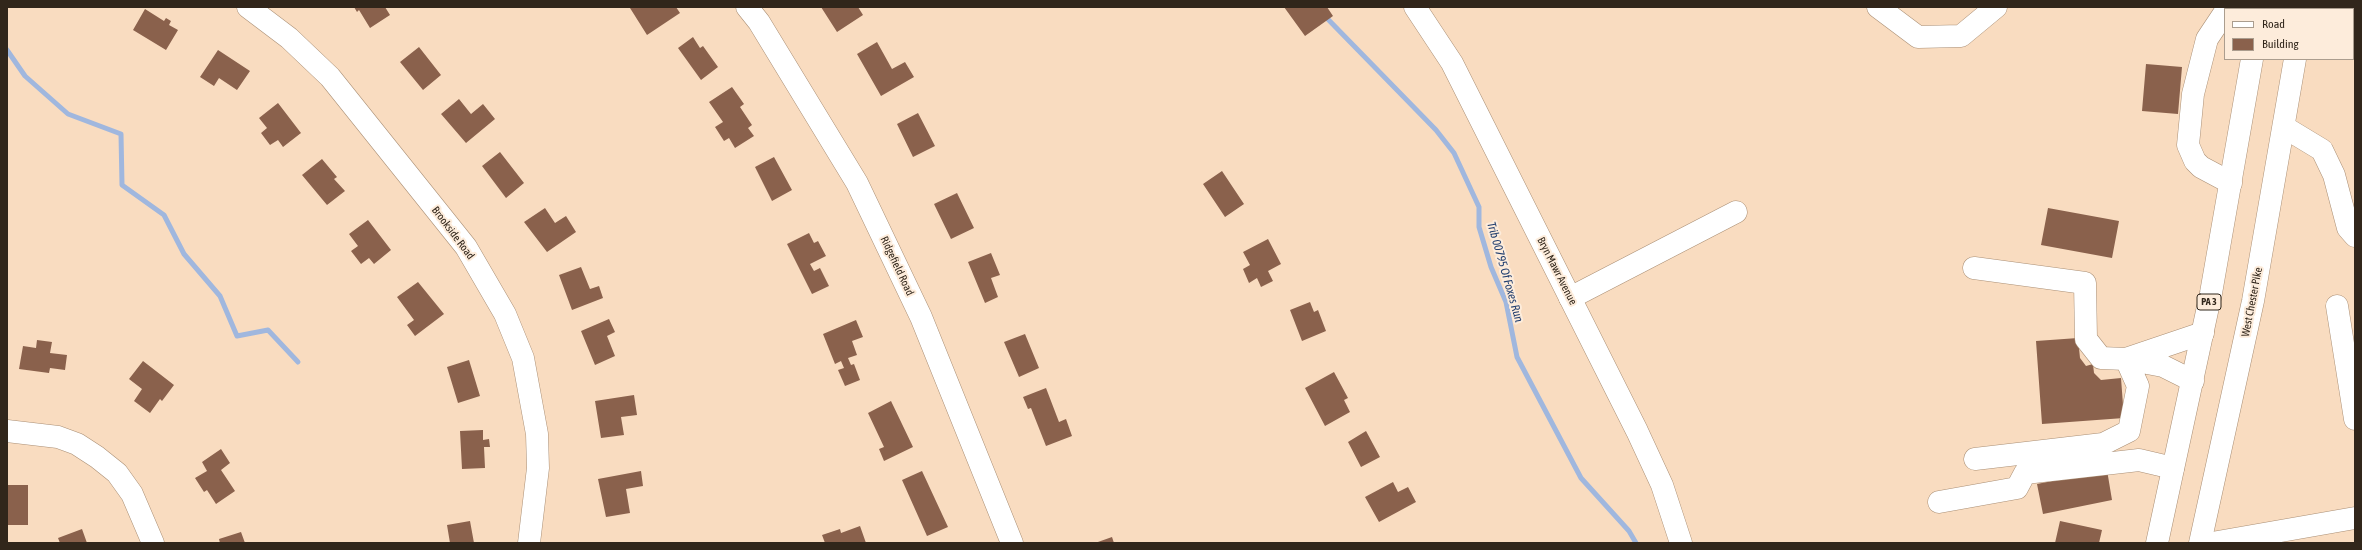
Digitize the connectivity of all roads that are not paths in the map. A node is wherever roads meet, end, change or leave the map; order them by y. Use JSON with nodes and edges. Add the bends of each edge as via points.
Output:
{"nodes":[{"id":1,"x":248,"y":7,"type":"edge"},
{"id":2,"x":747,"y":7,"type":"edge"},
{"id":3,"x":1415,"y":7,"type":"edge"},
{"id":4,"x":1878,"y":7,"type":"edge"},
{"id":5,"x":1996,"y":7,"type":"edge"},
{"id":6,"x":2224,"y":14,"type":"edge"},
{"id":7,"x":2252,"y":60,"type":"edge"},
{"id":8,"x":2295,"y":60,"type":"edge"},
{"id":9,"x":2284,"y":126,"type":"junction"},
{"id":10,"x":2231,"y":183,"type":"junction"},
{"id":11,"x":1736,"y":212,"type":"dead end"},
{"id":12,"x":2355,"y":236,"type":"edge"},
{"id":13,"x":1974,"y":268,"type":"dead end"},
{"id":14,"x":1570,"y":298,"type":"junction"},
{"id":15,"x":2337,"y":306,"type":"dead end"},
{"id":16,"x":2203,"y":332,"type":"junction"},
{"id":17,"x":2126,"y":358,"type":"junction"},
{"id":18,"x":2193,"y":381,"type":"junction"},
{"id":19,"x":2355,"y":419,"type":"edge"},
{"id":20,"x":7,"y":431,"type":"edge"},
{"id":21,"x":1975,"y":459,"type":"dead end"},
{"id":22,"x":2174,"y":468,"type":"junction"},
{"id":23,"x":1939,"y":502,"type":"dead end"},
{"id":24,"x":2355,"y":518,"type":"edge"},
{"id":25,"x":153,"y":543,"type":"edge"},
{"id":26,"x":529,"y":543,"type":"edge"},
{"id":27,"x":1012,"y":543,"type":"edge"},
{"id":28,"x":1681,"y":543,"type":"edge"},
{"id":29,"x":2157,"y":543,"type":"edge"},
{"id":30,"x":2200,"y":543,"type":"edge"},
{"id":31,"x":2212,"y":543,"type":"edge"}],
"edges":[{"from":1,"to":26,"type":"main road","name":"Brookside Road","via":[[289,38],[330,77],[466,247],[505,314],[523,358],[537,434],[538,468]]},
{"from":2,"to":27,"type":"main road","name":"Ridgefield Road","via":[[759,22],[858,182],[921,317]]},
{"from":3,"to":14,"type":"main road","name":"Bryn Mawr Avenue","via":[[1452,63]]},
{"from":4,"to":5,"type":"main road","via":[[1918,37],[1961,36]]},
{"from":6,"to":10,"type":"main road","via":[[2207,39],[2193,94],[2188,146],[2200,167]]},
{"from":7,"to":10,"type":"main road","number":"PA 3"},
{"from":8,"to":9,"type":"main road","name":"West Chester Pike"},
{"from":9,"to":12,"type":"main road","via":[[2322,150],[2334,175],[2348,228]]},
{"from":9,"to":30,"type":"main road","name":"West Chester Pike","via":[[2253,302]]},
{"from":10,"to":16,"type":"main road","number":"PA 3"},
{"from":11,"to":14,"type":"main road"},
{"from":13,"to":17,"type":"main road","via":[[2085,283],[2086,339],[2102,358]]},
{"from":14,"to":28,"type":"main road","name":"Bryn Mawr Avenue","via":[[1650,457]]},
{"from":15,"to":19,"type":"main road"},
{"from":16,"to":17,"type":"main road"},
{"from":16,"to":18,"type":"main road","number":"PA 3"},
{"from":17,"to":18,"type":"main road","via":[[2163,366]]},
{"from":17,"to":21,"type":"main road","via":[[2138,386],[2129,431],[2104,444]]},
{"from":18,"to":22,"type":"main road","number":"PA 3"},
{"from":20,"to":25,"type":"main road","via":[[58,437],[77,444],[102,461],[117,473],[132,494]]},
{"from":22,"to":23,"type":"main road","via":[[2139,460],[2025,473],[2017,488]]},
{"from":22,"to":29,"type":"main road","number":"PA 3"},
{"from":24,"to":31,"type":"main road"}]}
